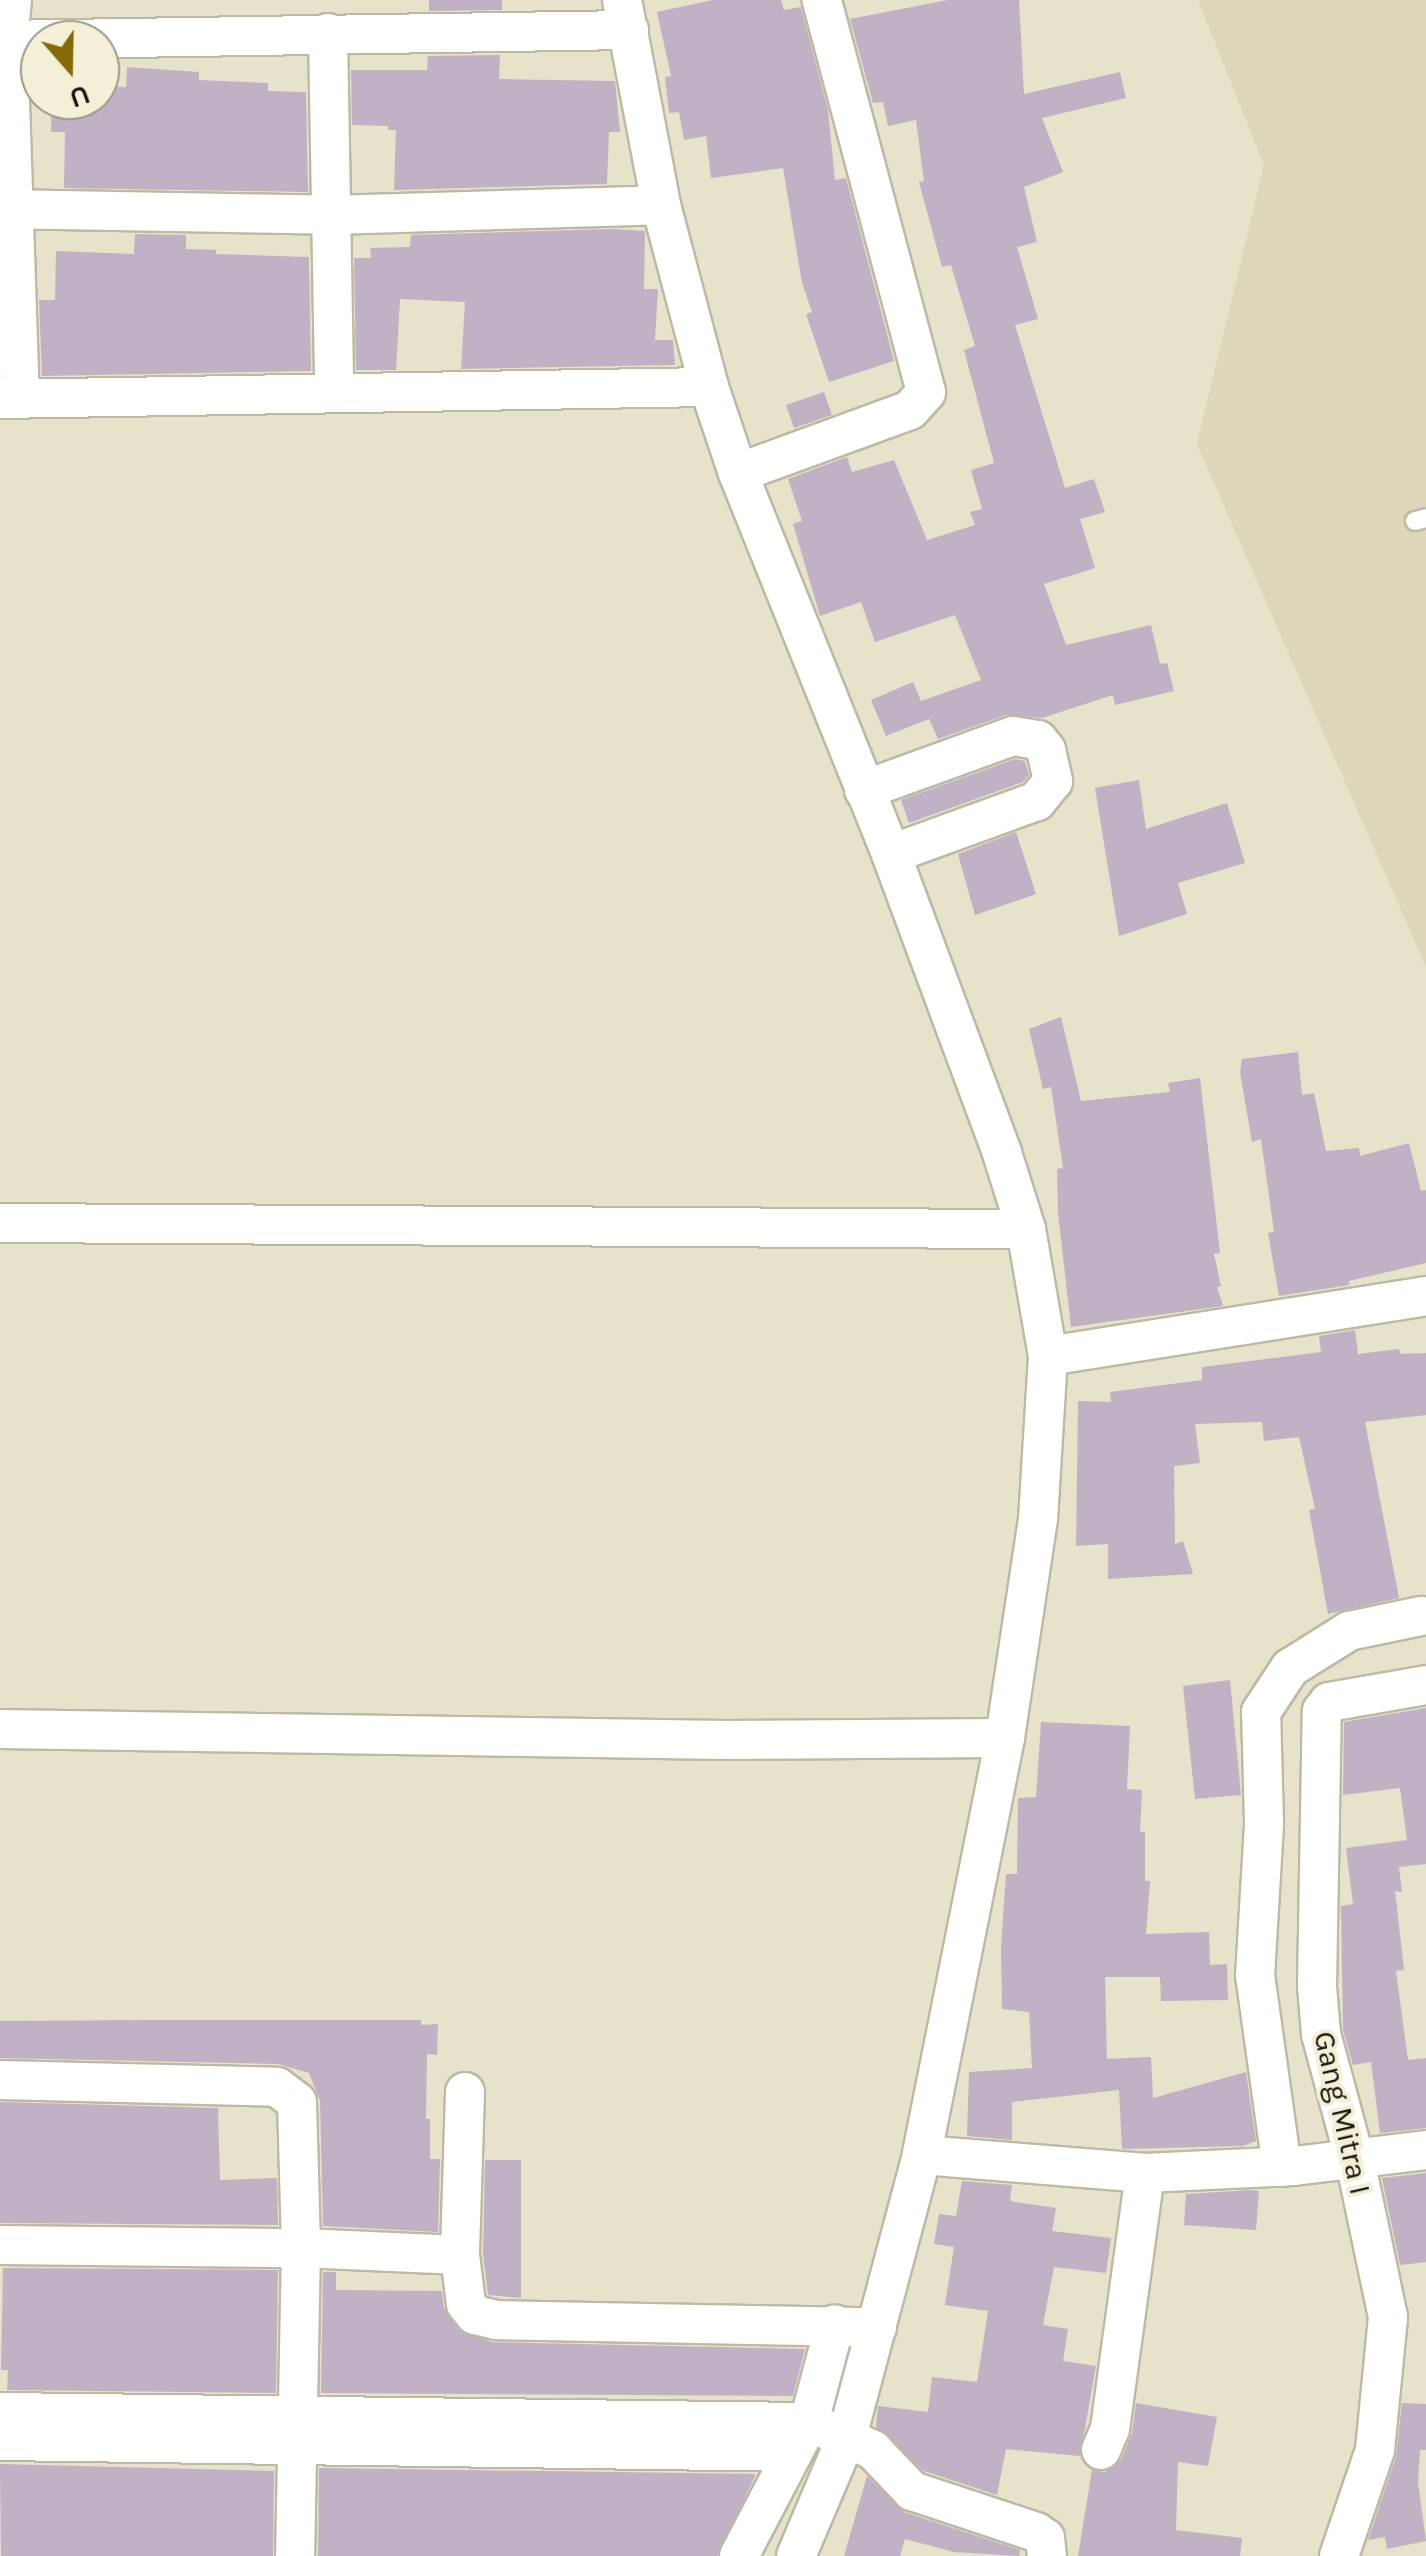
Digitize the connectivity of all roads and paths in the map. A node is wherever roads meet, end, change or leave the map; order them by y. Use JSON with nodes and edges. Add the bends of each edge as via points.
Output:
{"nodes":[{"id":1,"x":12,"y":0,"type":"edge"},
{"id":2,"x":822,"y":0,"type":"edge"},
{"id":3,"x":607,"y":15,"type":"edge"},
{"id":4,"x":328,"y":34,"type":"junction"},
{"id":5,"x":4,"y":40,"type":"edge"},
{"id":6,"x":661,"y":205,"type":"junction"},
{"id":7,"x":8,"y":210,"type":"edge"},
{"id":8,"x":331,"y":215,"type":"junction"},
{"id":9,"x":709,"y":388,"type":"junction"},
{"id":10,"x":334,"y":393,"type":"junction"},
{"id":11,"x":10,"y":398,"type":"edge"},
{"id":12,"x":738,"y":473,"type":"junction"},
{"id":13,"x":864,"y":790,"type":"junction"},
{"id":14,"x":891,"y":854,"type":"junction"},
{"id":15,"x":0,"y":1223,"type":"edge"},
{"id":16,"x":1026,"y":1230,"type":"junction"},
{"id":17,"x":1426,"y":1296,"type":"edge"},
{"id":18,"x":1048,"y":1356,"type":"junction"},
{"id":19,"x":1421,"y":1616,"type":"dead end"},
{"id":20,"x":1426,"y":1685,"type":"edge"},
{"id":21,"x":0,"y":1729,"type":"edge"},
{"id":22,"x":1005,"y":1738,"type":"junction"},
{"id":23,"x":0,"y":2080,"type":"edge"},
{"id":24,"x":465,"y":2092,"type":"dead end"},
{"id":25,"x":1426,"y":2150,"type":"edge"},
{"id":26,"x":922,"y":2155,"type":"junction"},
{"id":27,"x":1352,"y":2161,"type":"junction"},
{"id":28,"x":1288,"y":2166,"type":"junction"},
{"id":29,"x":1145,"y":2173,"type":"junction"},
{"id":30,"x":0,"y":2245,"type":"edge"},
{"id":31,"x":301,"y":2248,"type":"junction"},
{"id":32,"x":460,"y":2256,"type":"junction"},
{"id":33,"x":836,"y":2324,"type":"junction"},
{"id":34,"x":877,"y":2328,"type":"junction"},
{"id":35,"x":0,"y":2412,"type":"edge"},
{"id":36,"x":299,"y":2434,"type":"junction"},
{"id":37,"x":847,"y":2436,"type":"junction"},
{"id":38,"x":801,"y":2437,"type":"junction"},
{"id":39,"x":0,"y":2441,"type":"edge"},
{"id":40,"x":1101,"y":2450,"type":"dead end"},
{"id":41,"x":295,"y":2556,"type":"edge"},
{"id":42,"x":739,"y":2556,"type":"edge"},
{"id":43,"x":796,"y":2556,"type":"edge"},
{"id":44,"x":1047,"y":2556,"type":"edge"},
{"id":45,"x":1339,"y":2556,"type":"edge"}],
"edges":[{"from":1,"to":5,"type":"street"},
{"from":2,"to":12,"type":"street","via":[[926,392],[910,410]]},
{"from":3,"to":4,"type":"street"},
{"from":3,"to":6,"type":"street"},
{"from":4,"to":5,"type":"street"},
{"from":4,"to":8,"type":"street"},
{"from":5,"to":7,"type":"street"},
{"from":6,"to":8,"type":"street"},
{"from":6,"to":9,"type":"street"},
{"from":7,"to":8,"type":"street"},
{"from":7,"to":11,"type":"street"},
{"from":8,"to":10,"type":"street"},
{"from":9,"to":10,"type":"street"},
{"from":9,"to":12,"type":"street"},
{"from":10,"to":11,"type":"street"},
{"from":12,"to":13,"type":"street"},
{"from":13,"to":14,"type":"street"},
{"from":13,"to":14,"type":"street","via":[[1012,736],[1038,740],[1046,750],[1053,781],[1037,801]]},
{"from":14,"to":16,"type":"street"},
{"from":15,"to":16,"type":"street"},
{"from":16,"to":18,"type":"street"},
{"from":17,"to":18,"type":"street"},
{"from":18,"to":22,"type":"street","via":[[1038,1519]]},
{"from":19,"to":28,"type":"street","via":[[1349,1631],[1290,1668],[1261,1712],[1264,1823],[1255,1976]]},
{"from":20,"to":27,"type":"street","name":"Gang Mitra I","via":[[1329,1702],[1322,1711],[1317,1986],[1327,2068]]},
{"from":21,"to":22,"type":"street"},
{"from":22,"to":26,"type":"street"},
{"from":23,"to":31,"type":"street","via":[[285,2091],[298,2109]]},
{"from":24,"to":32,"type":"street"},
{"from":25,"to":27,"type":"street"},
{"from":26,"to":29,"type":"street"},
{"from":26,"to":34,"type":"street"},
{"from":27,"to":28,"type":"street"},
{"from":27,"to":45,"type":"street","name":"Gang Mitra I","via":[[1388,2317],[1375,2450]]},
{"from":28,"to":29,"type":"street"},
{"from":29,"to":40,"type":"street","via":[[1110,2429]]},
{"from":30,"to":31,"type":"street"},
{"from":31,"to":32,"type":"street"},
{"from":31,"to":36,"type":"street"},
{"from":32,"to":33,"type":"street","via":[[466,2304],[486,2319]]},
{"from":33,"to":34,"type":"street"},
{"from":33,"to":38,"type":"street"},
{"from":34,"to":37,"type":"street"},
{"from":35,"to":36,"type":"street"},
{"from":36,"to":38,"type":"street"},
{"from":36,"to":39,"type":"street"},
{"from":36,"to":41,"type":"street"},
{"from":37,"to":38,"type":"street"},
{"from":37,"to":43,"type":"street"},
{"from":37,"to":44,"type":"street","via":[[873,2450],[912,2491],[1036,2532],[1045,2538]]},
{"from":38,"to":42,"type":"street"}]}
